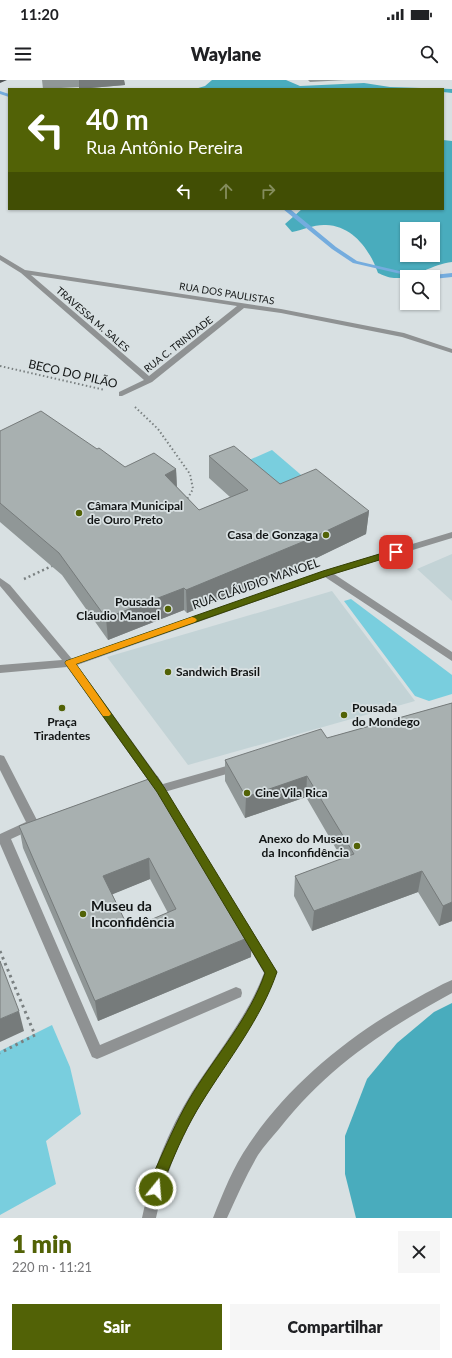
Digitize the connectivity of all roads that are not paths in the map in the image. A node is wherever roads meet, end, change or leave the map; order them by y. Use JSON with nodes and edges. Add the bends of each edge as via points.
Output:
{"nodes":[{"id":1,"x":4,"y":80,"type":"edge"},
{"id":2,"x":0,"y":81,"type":"edge"},
{"id":3,"x":0,"y":257,"type":"edge"},
{"id":4,"x":23,"y":272,"type":"junction"},
{"id":5,"x":243,"y":305,"type":"junction"},
{"id":6,"x":452,"y":351,"type":"edge"},
{"id":7,"x":149,"y":380,"type":"junction"},
{"id":8,"x":122,"y":394,"type":"road end"},
{"id":9,"x":452,"y":535,"type":"edge"},
{"id":10,"x":326,"y":573,"type":"junction"},
{"id":11,"x":4,"y":584,"type":"edge"},
{"id":12,"x":452,"y":657,"type":"edge"},
{"id":13,"x":70,"y":663,"type":"junction"},
{"id":14,"x":0,"y":669,"type":"edge"},
{"id":15,"x":0,"y":759,"type":"edge"},
{"id":16,"x":244,"y":765,"type":"edge"},
{"id":17,"x":161,"y":790,"type":"junction"},
{"id":18,"x":146,"y":794,"type":"edge"},
{"id":19,"x":169,"y":803,"type":"edge"},
{"id":20,"x":2,"y":838,"type":"edge"},
{"id":21,"x":238,"y":918,"type":"edge"},
{"id":22,"x":452,"y":986,"type":"edge"},
{"id":23,"x":236,"y":993,"type":"dead end"},
{"id":24,"x":149,"y":1218,"type":"edge"},
{"id":25,"x":220,"y":1218,"type":"edge"}],
"edges":[{"from":1,"to":2,"type":"main road"},
{"from":3,"to":4,"type":"street","name":"RUA DOS PAULISTAS"},
{"from":4,"to":5,"type":"street","name":"RUA DOS PAULISTAS"},
{"from":4,"to":7,"type":"street","name":"TRAVESSA M. SALES"},
{"from":5,"to":6,"type":"street","name":"RUA DOS PAULISTAS","via":[[404,335]]},
{"from":5,"to":7,"type":"street","name":"RUA C. TRINDADE"},
{"from":7,"to":8,"type":"street","name":"RUA C. TRINDADE"},
{"from":9,"to":10,"type":"street","name":"RUA CLÁUDIO MANOEL"},
{"from":10,"to":12,"type":"street"},
{"from":10,"to":13,"type":"street","name":"RUA CLÁUDIO MANOEL"},
{"from":11,"to":13,"type":"street"},
{"from":13,"to":14,"type":"street","name":"RUA CLÁUDIO MANOEL"},
{"from":13,"to":17,"type":"street"},
{"from":15,"to":20,"type":"street","via":[[37,823]]},
{"from":16,"to":17,"type":"street"},
{"from":17,"to":18,"type":"street"},
{"from":17,"to":19,"type":"street"},
{"from":20,"to":23,"type":"street","via":[[98,1053]]},
{"from":21,"to":24,"type":"street","via":[[271,972],[265,990],[246,1023],[196,1099],[176,1137],[160,1175]]},
{"from":22,"to":25,"type":"street","via":[[367,1036],[328,1066],[293,1100],[254,1149],[237,1178]]}]}
